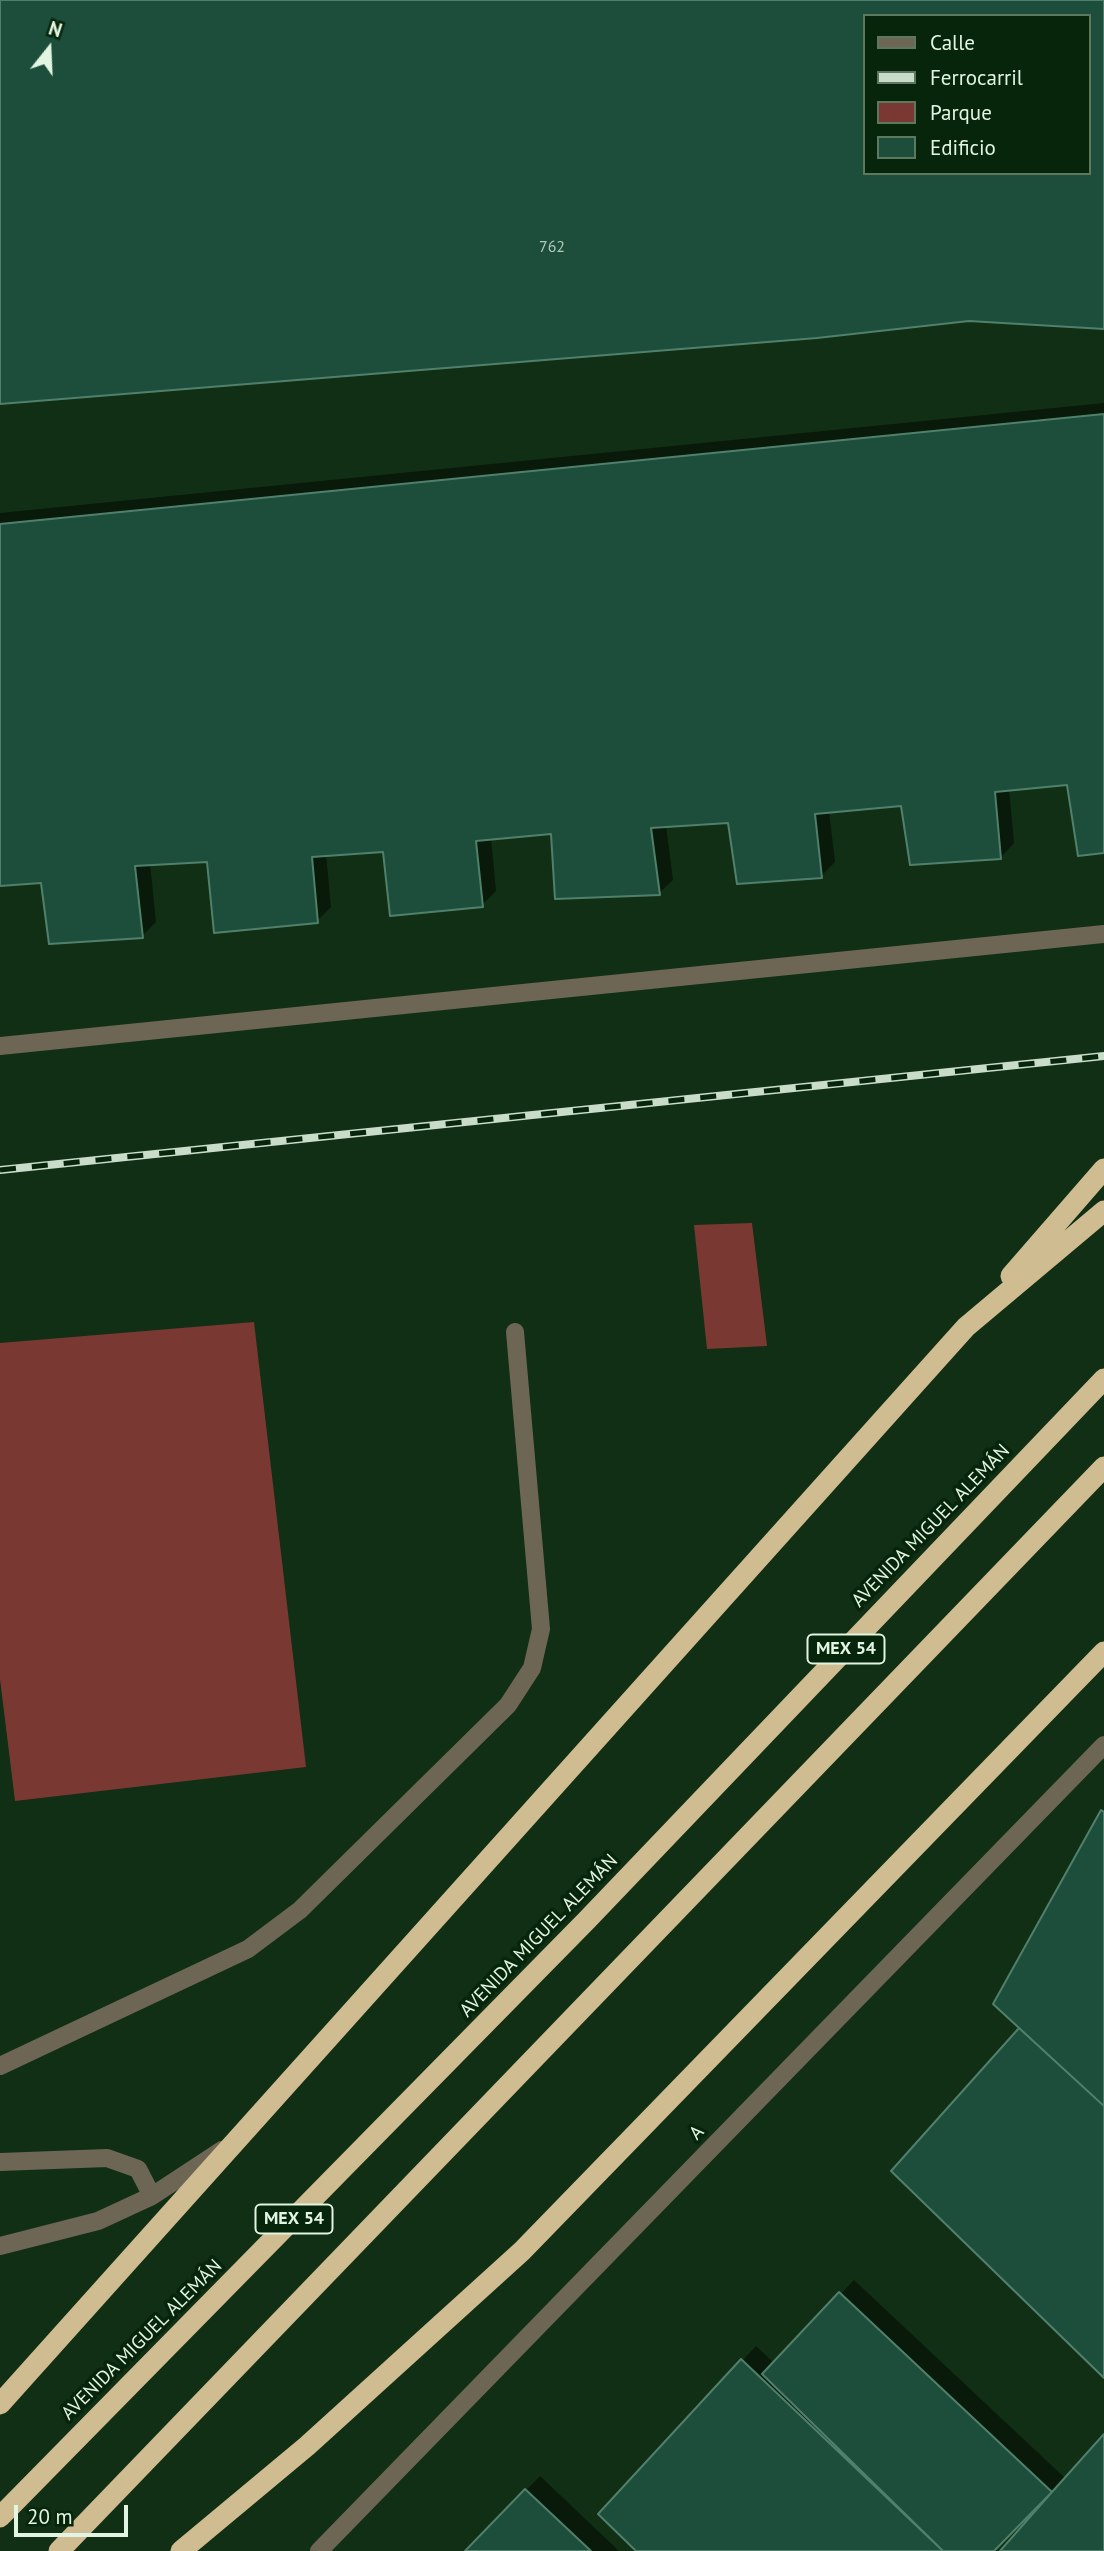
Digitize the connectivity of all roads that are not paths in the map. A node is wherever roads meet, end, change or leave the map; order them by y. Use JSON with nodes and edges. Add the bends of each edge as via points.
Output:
{"nodes":[{"id":1,"x":1104,"y":934,"type":"edge"},
{"id":2,"x":0,"y":1046,"type":"edge"},
{"id":3,"x":1104,"y":1169,"type":"edge"},
{"id":4,"x":1104,"y":1211,"type":"edge"},
{"id":5,"x":966,"y":1327,"type":"junction"},
{"id":6,"x":515,"y":1332,"type":"dead end"},
{"id":7,"x":1104,"y":1379,"type":"edge"},
{"id":8,"x":1104,"y":1467,"type":"edge"},
{"id":9,"x":1104,"y":1652,"type":"edge"},
{"id":10,"x":1104,"y":1745,"type":"edge"},
{"id":11,"x":0,"y":2066,"type":"edge"},
{"id":12,"x":228,"y":2146,"type":"junction"},
{"id":13,"x":0,"y":2162,"type":"edge"},
{"id":14,"x":152,"y":2196,"type":"junction"},
{"id":15,"x":0,"y":2246,"type":"edge"},
{"id":16,"x":0,"y":2404,"type":"edge"},
{"id":17,"x":0,"y":2517,"type":"edge"},
{"id":18,"x":59,"y":2551,"type":"edge"},
{"id":19,"x":181,"y":2551,"type":"edge"},
{"id":20,"x":319,"y":2551,"type":"edge"}],
"edges":[{"from":1,"to":2,"type":"street"},
{"from":3,"to":5,"type":"highway"},
{"from":4,"to":5,"type":"highway"},
{"from":5,"to":12,"type":"highway"},
{"from":6,"to":11,"type":"street","via":[[541,1629],[532,1668],[508,1704],[300,1910],[248,1950]]},
{"from":7,"to":17,"type":"highway","name":"AVENIDA MIGUEL ALEMÁN","number":"MEX 54","via":[[587,1920]]},
{"from":8,"to":18,"type":"highway","number":"MEX 54"},
{"from":9,"to":19,"type":"highway","via":[[522,2250],[307,2446]]},
{"from":10,"to":20,"type":"street","name":"A"},
{"from":12,"to":14,"type":"street"},
{"from":12,"to":16,"type":"highway"},
{"from":13,"to":14,"type":"street","via":[[107,2158],[138,2169]]},
{"from":14,"to":15,"type":"street","via":[[99,2221]]}]}
